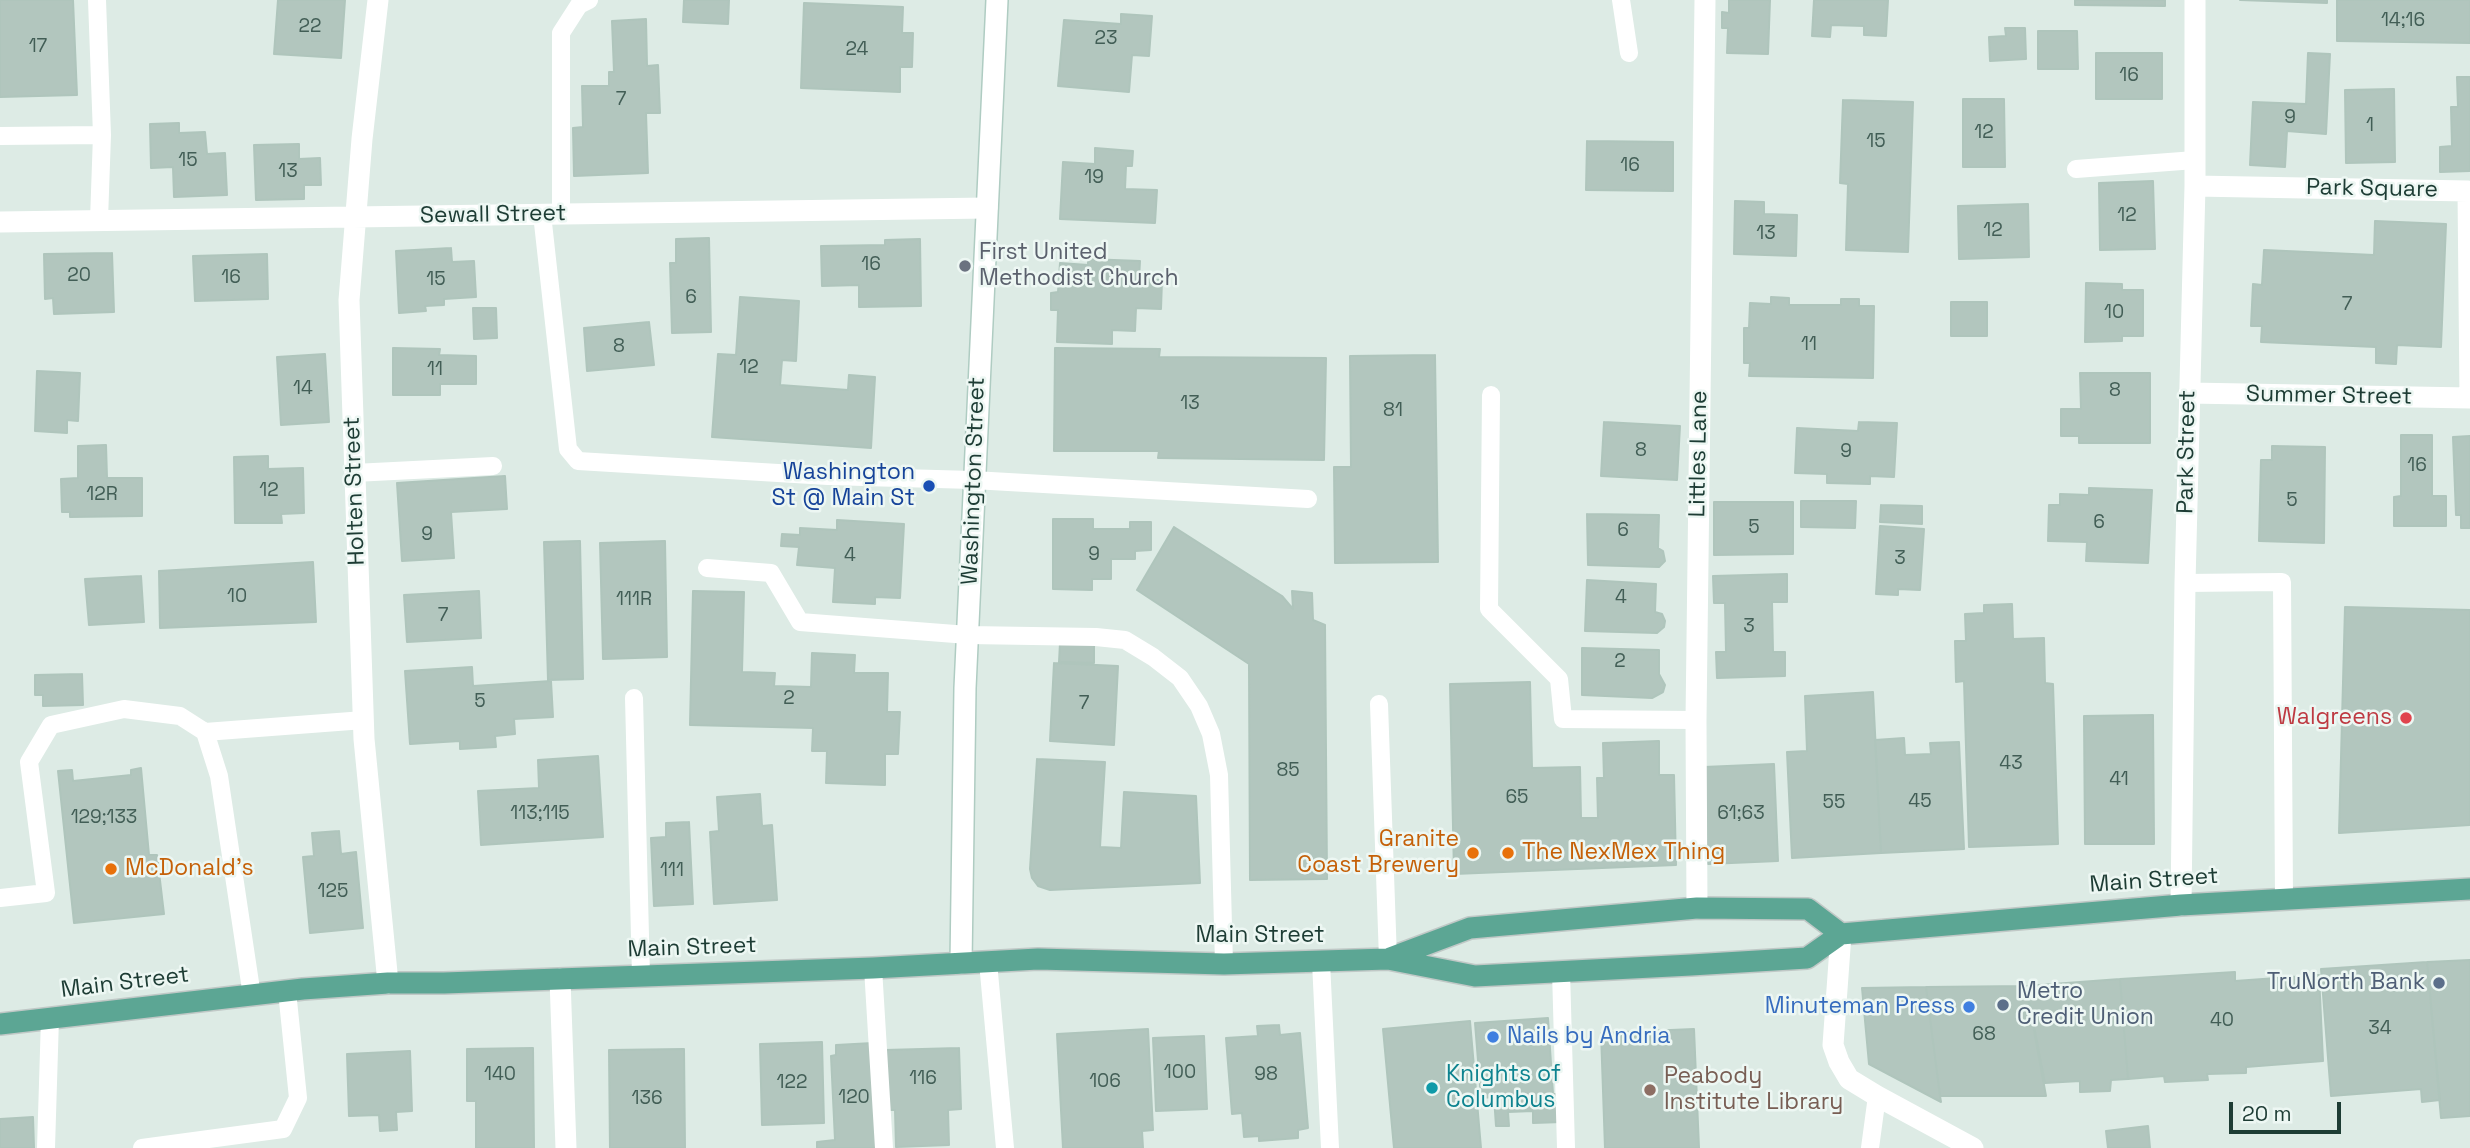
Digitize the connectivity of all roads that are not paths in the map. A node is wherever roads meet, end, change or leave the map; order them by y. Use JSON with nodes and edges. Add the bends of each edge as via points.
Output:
{"nodes":[{"id":1,"x":97,"y":0,"type":"edge"},
{"id":2,"x":378,"y":0,"type":"edge"},
{"id":3,"x":589,"y":0,"type":"edge"},
{"id":4,"x":997,"y":0,"type":"edge"},
{"id":5,"x":1621,"y":0,"type":"edge"},
{"id":6,"x":1705,"y":0,"type":"edge"},
{"id":7,"x":2195,"y":0,"type":"edge"},
{"id":8,"x":1629,"y":53,"type":"dead end"},
{"id":9,"x":102,"y":135,"type":"junction"},
{"id":10,"x":0,"y":136,"type":"edge"},
{"id":11,"x":2195,"y":160,"type":"junction"},
{"id":12,"x":2076,"y":169,"type":"dead end"},
{"id":13,"x":2195,"y":186,"type":"junction"},
{"id":14,"x":986,"y":208,"type":"junction"},
{"id":15,"x":552,"y":214,"type":"junction"},
{"id":16,"x":355,"y":216,"type":"junction"},
{"id":17,"x":99,"y":220,"type":"junction"},
{"id":18,"x":0,"y":222,"type":"edge"},
{"id":19,"x":2189,"y":393,"type":"junction"},
{"id":20,"x":1491,"y":395,"type":"dead end"},
{"id":21,"x":2470,"y":398,"type":"edge"},
{"id":22,"x":493,"y":466,"type":"dead end"},
{"id":23,"x":354,"y":473,"type":"junction"},
{"id":24,"x":973,"y":480,"type":"junction"},
{"id":25,"x":1308,"y":499,"type":"dead end"},
{"id":26,"x":707,"y":568,"type":"dead end"},
{"id":27,"x":2185,"y":583,"type":"junction"},
{"id":28,"x":968,"y":635,"type":"junction"},
{"id":29,"x":634,"y":698,"type":"dead end"},
{"id":30,"x":1379,"y":704,"type":"dead end"},
{"id":31,"x":364,"y":720,"type":"junction"},
{"id":32,"x":1696,"y":720,"type":"junction"},
{"id":33,"x":205,"y":732,"type":"junction"},
{"id":34,"x":2470,"y":889,"type":"edge"},
{"id":35,"x":0,"y":898,"type":"edge"},
{"id":36,"x":2284,"y":899,"type":"junction"},
{"id":37,"x":2181,"y":905,"type":"junction"},
{"id":38,"x":1697,"y":908,"type":"junction"},
{"id":39,"x":1842,"y":934,"type":"junction"},
{"id":40,"x":1388,"y":958,"type":"junction"},
{"id":41,"x":1321,"y":961,"type":"junction"},
{"id":42,"x":988,"y":962,"type":"junction"},
{"id":43,"x":961,"y":963,"type":"junction"},
{"id":44,"x":1224,"y":964,"type":"junction"},
{"id":45,"x":873,"y":968,"type":"junction"},
{"id":46,"x":1561,"y":971,"type":"junction"},
{"id":47,"x":641,"y":976,"type":"junction"},
{"id":48,"x":560,"y":979,"type":"junction"},
{"id":49,"x":388,"y":982,"type":"junction"},
{"id":50,"x":287,"y":991,"type":"junction"},
{"id":51,"x":252,"y":996,"type":"junction"},
{"id":52,"x":50,"y":1018,"type":"junction"},
{"id":53,"x":0,"y":1024,"type":"edge"},
{"id":54,"x":1877,"y":1096,"type":"junction"},
{"id":55,"x":46,"y":1148,"type":"edge"},
{"id":56,"x":142,"y":1148,"type":"edge"},
{"id":57,"x":566,"y":1148,"type":"edge"},
{"id":58,"x":884,"y":1148,"type":"edge"},
{"id":59,"x":1004,"y":1148,"type":"edge"},
{"id":60,"x":1330,"y":1148,"type":"edge"},
{"id":61,"x":1566,"y":1148,"type":"edge"},
{"id":62,"x":1870,"y":1148,"type":"edge"},
{"id":63,"x":1973,"y":1148,"type":"edge"}],
"edges":[{"from":1,"to":9,"type":"lane"},
{"from":2,"to":16,"type":"street","name":"Holten Street"},
{"from":3,"to":15,"type":"lane","via":[[579,5],[561,33]]},
{"from":4,"to":14,"type":"street","name":"Washington Street"},
{"from":5,"to":8,"type":"lane"},
{"from":6,"to":32,"type":"street","name":"Littles Lane"},
{"from":7,"to":11,"type":"street","name":"Park Street"},
{"from":9,"to":10,"type":"lane"},
{"from":9,"to":17,"type":"lane"},
{"from":11,"to":12,"type":"lane"},
{"from":11,"to":13,"type":"street","name":"Park Street"},
{"from":13,"to":19,"type":"street","name":"Park Street"},
{"from":13,"to":21,"type":"street","name":"Park Square","via":[[2468,191]]},
{"from":14,"to":15,"type":"street","name":"Sewall Street"},
{"from":14,"to":24,"type":"street","name":"Washington Street"},
{"from":15,"to":16,"type":"street","name":"Sewall Street"},
{"from":15,"to":24,"type":"lane","via":[[568,449],[578,461]]},
{"from":16,"to":17,"type":"street","name":"Sewall Street"},
{"from":16,"to":23,"type":"street","name":"Holten Street","via":[[349,300]]},
{"from":17,"to":18,"type":"street","name":"Sewall Street"},
{"from":19,"to":21,"type":"street","name":"Summer Street"},
{"from":19,"to":27,"type":"street","name":"Park Street"},
{"from":20,"to":32,"type":"lane","via":[[1489,609],[1559,679],[1563,719]]},
{"from":22,"to":23,"type":"lane"},
{"from":23,"to":31,"type":"street","name":"Holten Street"},
{"from":24,"to":25,"type":"lane"},
{"from":24,"to":28,"type":"street","name":"Washington Street"},
{"from":26,"to":28,"type":"lane","via":[[771,573],[800,622]]},
{"from":27,"to":36,"type":"lane","via":[[2282,582]]},
{"from":27,"to":37,"type":"street","name":"Park Street"},
{"from":28,"to":43,"type":"street","name":"Washington Street"},
{"from":28,"to":44,"type":"lane","via":[[1125,640],[1180,678],[1211,734],[1219,775]]},
{"from":29,"to":47,"type":"lane"},
{"from":30,"to":40,"type":"lane"},
{"from":31,"to":33,"type":"lane"},
{"from":31,"to":49,"type":"street","name":"Holten Street"},
{"from":32,"to":38,"type":"street","name":"Littles Lane"},
{"from":33,"to":35,"type":"lane","via":[[180,716],[124,709],[51,725],[29,762],[46,893]]},
{"from":33,"to":51,"type":"lane","via":[[219,776]]},
{"from":34,"to":36,"type":"main road","name":"Main Street"},
{"from":36,"to":37,"type":"main road","name":"Main Street"},
{"from":37,"to":39,"type":"main road","name":"Main Street"},
{"from":38,"to":39,"type":"main road","name":"Main Street","via":[[1808,909]]},
{"from":38,"to":40,"type":"main road","name":"Main Street","via":[[1470,929]]},
{"from":39,"to":46,"type":"main road","name":"Main Street","via":[[1807,958]]},
{"from":39,"to":54,"type":"street","via":[[1833,1045],[1849,1079]]},
{"from":40,"to":41,"type":"main road","name":"Main Street"},
{"from":40,"to":46,"type":"main road","name":"Main Street","via":[[1475,976]]},
{"from":41,"to":44,"type":"main road","name":"Main Street"},
{"from":41,"to":60,"type":"lane"},
{"from":42,"to":43,"type":"main road","name":"Main Street"},
{"from":42,"to":44,"type":"main road","name":"Main Street"},
{"from":42,"to":59,"type":"lane"},
{"from":43,"to":45,"type":"main road","name":"Main Street"},
{"from":45,"to":47,"type":"main road","name":"Main Street"},
{"from":45,"to":58,"type":"lane"},
{"from":46,"to":61,"type":"lane"},
{"from":47,"to":48,"type":"main road","name":"Main Street"},
{"from":48,"to":49,"type":"main road","name":"Main Street"},
{"from":48,"to":57,"type":"street"},
{"from":49,"to":50,"type":"main road","name":"Main Street"},
{"from":50,"to":51,"type":"main road","name":"Main Street"},
{"from":50,"to":56,"type":"lane","via":[[298,1098],[283,1129]]},
{"from":51,"to":52,"type":"main road","name":"Main Street"},
{"from":52,"to":53,"type":"main road","name":"Main Street"},
{"from":52,"to":55,"type":"lane"},
{"from":54,"to":62,"type":"lane"},
{"from":54,"to":63,"type":"street"}]}
